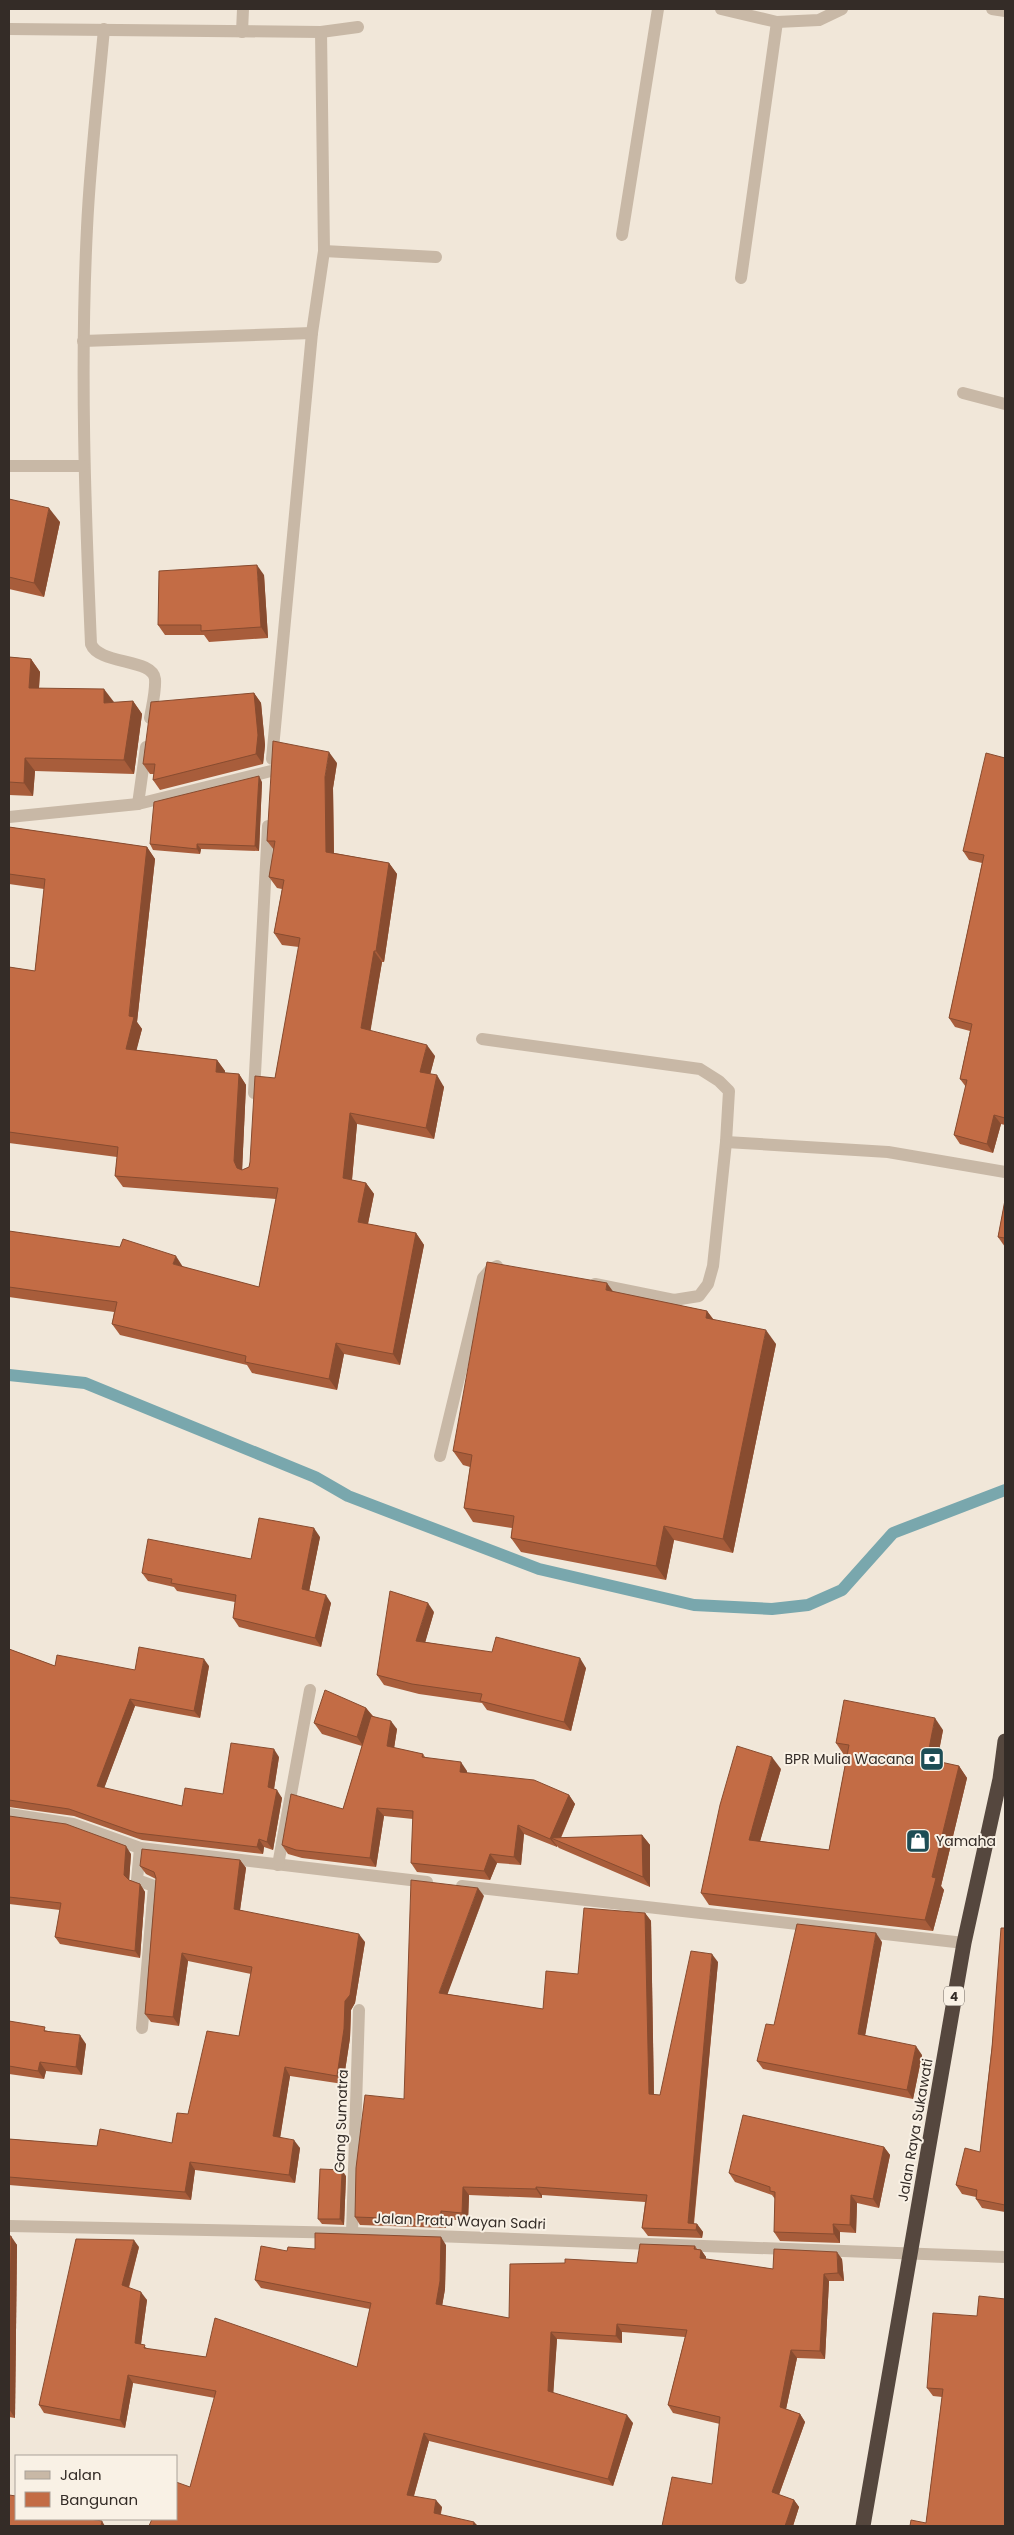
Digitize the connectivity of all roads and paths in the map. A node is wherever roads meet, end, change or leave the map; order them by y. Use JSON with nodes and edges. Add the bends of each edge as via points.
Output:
{"nodes":[{"id":1,"x":243,"y":9,"type":"edge"},
{"id":2,"x":658,"y":9,"type":"edge"},
{"id":3,"x":721,"y":9,"type":"edge"},
{"id":4,"x":840,"y":9,"type":"edge"},
{"id":5,"x":992,"y":9,"type":"edge"},
{"id":6,"x":1005,"y":11,"type":"edge"},
{"id":7,"x":777,"y":22,"type":"junction"},
{"id":8,"x":358,"y":27,"type":"dead end"},
{"id":9,"x":9,"y":29,"type":"edge"},
{"id":10,"x":104,"y":29,"type":"junction"},
{"id":11,"x":242,"y":32,"type":"junction"},
{"id":12,"x":322,"y":32,"type":"junction"},
{"id":13,"x":622,"y":234,"type":"dead end"},
{"id":14,"x":324,"y":251,"type":"junction"},
{"id":15,"x":436,"y":257,"type":"dead end"},
{"id":16,"x":741,"y":278,"type":"dead end"},
{"id":17,"x":312,"y":333,"type":"junction"},
{"id":18,"x":83,"y":341,"type":"junction"},
{"id":19,"x":963,"y":394,"type":"dead end"},
{"id":20,"x":1005,"y":404,"type":"edge"},
{"id":21,"x":9,"y":466,"type":"edge"},
{"id":22,"x":83,"y":466,"type":"junction"},
{"id":23,"x":138,"y":804,"type":"junction"},
{"id":24,"x":269,"y":810,"type":"edge"},
{"id":25,"x":9,"y":817,"type":"edge"},
{"id":26,"x":482,"y":1039,"type":"dead end"},
{"id":27,"x":254,"y":1104,"type":"edge"},
{"id":28,"x":726,"y":1142,"type":"junction"},
{"id":29,"x":1005,"y":1172,"type":"edge"},
{"id":30,"x":508,"y":1267,"type":"edge"},
{"id":31,"x":580,"y":1281,"type":"edge"},
{"id":32,"x":440,"y":1456,"type":"dead end"},
{"id":33,"x":310,"y":1690,"type":"dead end"},
{"id":34,"x":1005,"y":1741,"type":"edge"},
{"id":35,"x":1002,"y":1779,"type":"edge"},
{"id":36,"x":9,"y":1814,"type":"edge"},
{"id":37,"x":140,"y":1848,"type":"junction"},
{"id":38,"x":278,"y":1865,"type":"junction"},
{"id":39,"x":964,"y":1943,"type":"junction"},
{"id":40,"x":359,"y":2010,"type":"dead end"},
{"id":41,"x":142,"y":2028,"type":"dead end"},
{"id":42,"x":9,"y":2226,"type":"edge"},
{"id":43,"x":352,"y":2233,"type":"junction"},
{"id":44,"x":911,"y":2252,"type":"junction"},
{"id":45,"x":1005,"y":2257,"type":"edge"},
{"id":46,"x":864,"y":2526,"type":"edge"}],
"edges":[{"from":1,"to":11,"type":"street"},
{"from":2,"to":13,"type":"street"},
{"from":3,"to":7,"type":"street"},
{"from":4,"to":7,"type":"street","via":[[819,20]]},
{"from":5,"to":6,"type":"street"},
{"from":7,"to":16,"type":"street"},
{"from":8,"to":12,"type":"street"},
{"from":9,"to":10,"type":"street"},
{"from":10,"to":11,"type":"street"},
{"from":10,"to":18,"type":"street","via":[[87,227]]},
{"from":11,"to":12,"type":"street"},
{"from":12,"to":14,"type":"street"},
{"from":14,"to":15,"type":"street"},
{"from":14,"to":17,"type":"street"},
{"from":17,"to":18,"type":"street"},
{"from":17,"to":23,"type":"street","via":[[271,775]]},
{"from":18,"to":22,"type":"street"},
{"from":19,"to":20,"type":"street"},
{"from":21,"to":22,"type":"street"},
{"from":22,"to":23,"type":"street","via":[[91,644],[96,652],[153,672],[155,679]]},
{"from":23,"to":25,"type":"street"},
{"from":24,"to":27,"type":"street"},
{"from":26,"to":28,"type":"street","via":[[700,1069],[719,1080],[729,1091]]},
{"from":28,"to":29,"type":"street","via":[[888,1152]]},
{"from":28,"to":31,"type":"street","via":[[713,1266],[708,1284],[699,1296],[674,1300]]},
{"from":30,"to":32,"type":"street","via":[[497,1266],[483,1278]]},
{"from":33,"to":38,"type":"street"},
{"from":34,"to":35,"type":"highway","name":"Jalan Raya Sukawati","number":"4"},
{"from":35,"to":39,"type":"highway","name":"Jalan Raya Sukawati","number":"4"},
{"from":36,"to":37,"type":"street","via":[[74,1824]]},
{"from":37,"to":38,"type":"street"},
{"from":37,"to":41,"type":"street","via":[[137,1880],[154,1886]]},
{"from":38,"to":39,"type":"street"},
{"from":39,"to":44,"type":"highway","name":"Jalan Raya Sukawati","number":"4"},
{"from":40,"to":43,"type":"street","name":"Gang Sumatra"},
{"from":42,"to":43,"type":"street","name":"Jalan Pratu Wayan Sadri"},
{"from":43,"to":44,"type":"street","name":"Jalan Pratu Wayan Sadri"},
{"from":44,"to":45,"type":"street","name":"Jalan Pratu Wayan Sadri"},
{"from":44,"to":46,"type":"highway","name":"Jalan Raya Sukawati","number":"4"}]}
